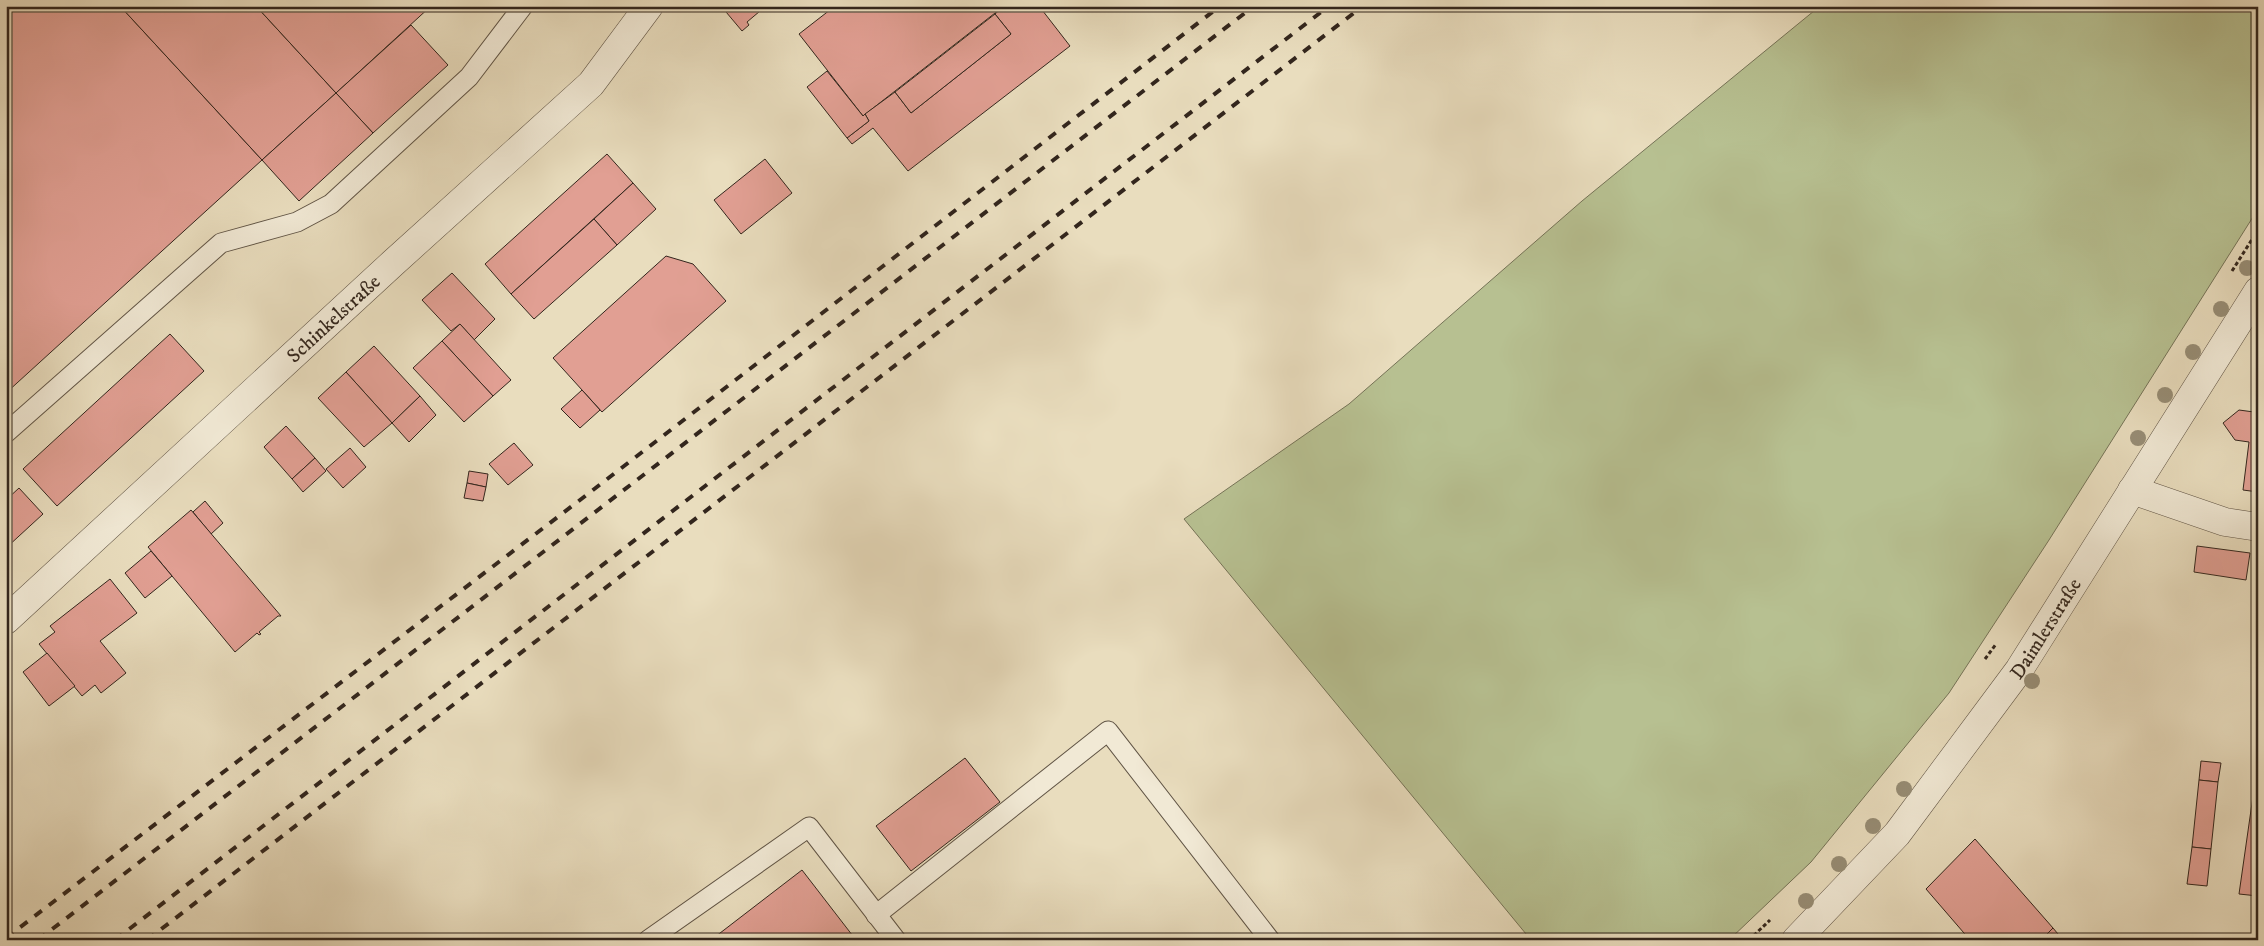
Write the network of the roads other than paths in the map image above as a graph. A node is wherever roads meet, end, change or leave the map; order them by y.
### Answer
1 (523, 6) edge
2 (649, 6) edge
3 (2258, 291) edge
4 (6, 433) edge
5 (2132, 490) junction
6 (2258, 527) edge
7 (6, 620) edge
8 (876, 915) junction
9 (648, 940) edge
10 (896, 940) edge
11 (1270, 940) edge
12 (1796, 940) edge

1 - 4 lane
2 - 7 street, Schinkelstraße
3 - 5 street, Daimlerstraße
5 - 6 street
5 - 12 street, Daimlerstraße
8 - 9 lane
8 - 10 lane
8 - 11 lane

